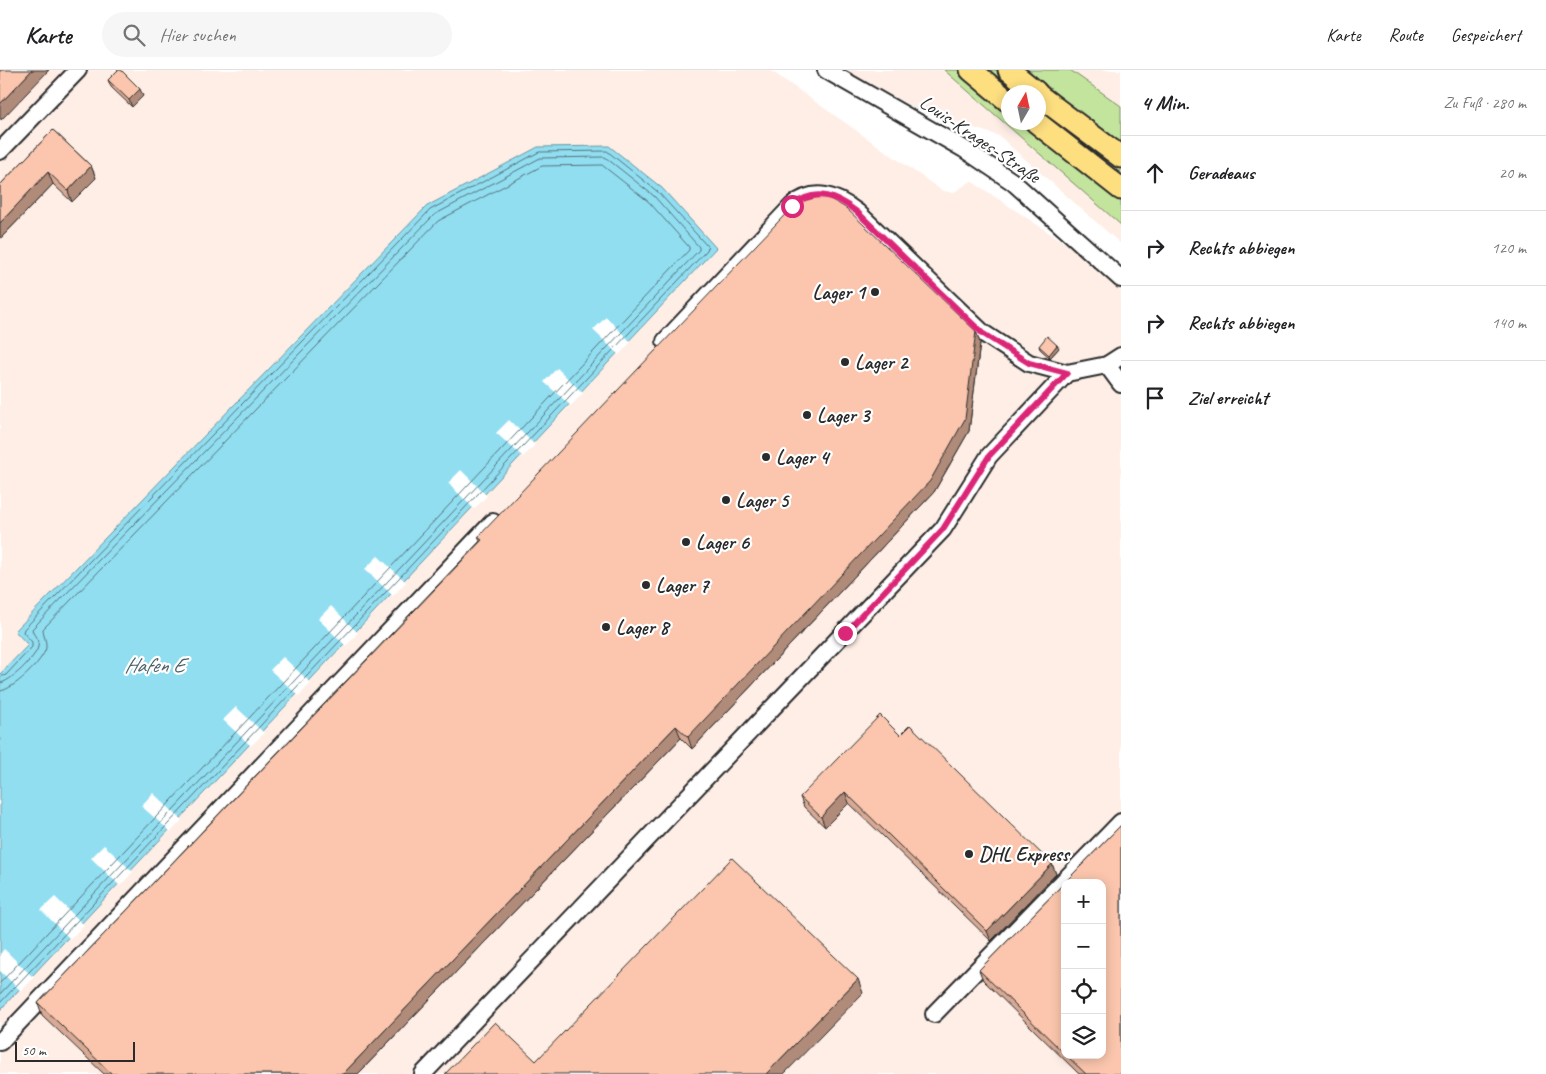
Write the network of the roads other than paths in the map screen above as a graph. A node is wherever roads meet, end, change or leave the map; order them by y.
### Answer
1 (78, 70) edge
2 (826, 70) edge
3 (971, 70) edge
4 (1009, 70) edge
5 (1026, 85) edge
6 (1001, 95) edge
7 (1046, 101) edge
8 (1046, 130) edge
9 (0, 151) edge
10 (1121, 157) edge
11 (1121, 189) edge
12 (1121, 279) edge
13 (657, 349) edge
14 (1121, 356) edge
15 (1107, 365) junction
16 (1067, 373) junction
17 (1121, 384) edge
18 (501, 514) edge
19 (1121, 822) edge
20 (934, 1014) dead end
21 (0, 1042) edge
22 (423, 1074) edge

1 - 9 street
2 - 12 street, Louis-Krages-Straße
3 - 6 main road
4 - 5 main road
7 - 10 main road
8 - 11 main road
13 - 16 street
14 - 15 street
15 - 16 street
15 - 17 street
16 - 22 street
18 - 21 street
19 - 20 street

